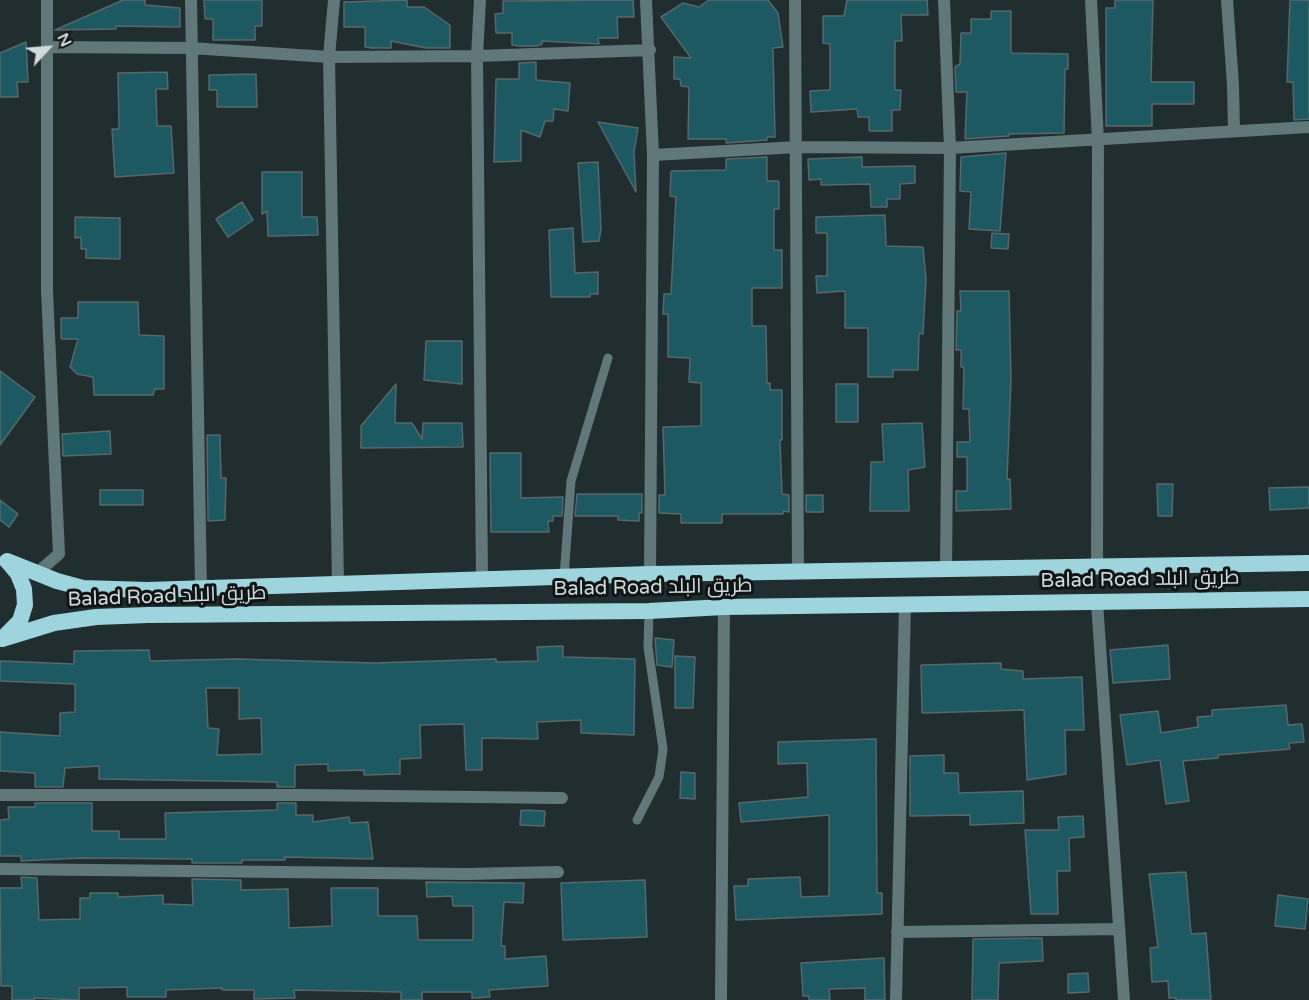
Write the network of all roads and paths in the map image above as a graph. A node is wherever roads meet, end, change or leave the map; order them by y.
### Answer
1 (47, 0) edge
2 (191, 0) edge
3 (334, 0) edge
4 (480, 0) edge
5 (646, 0) edge
6 (795, 0) edge
7 (944, 0) edge
8 (1092, 0) edge
9 (1227, 0) edge
10 (48, 47) junction
11 (190, 48) junction
12 (650, 50) junction
13 (477, 56) junction
14 (329, 57) junction
15 (1309, 128) edge
16 (1234, 131) junction
17 (1098, 141) junction
18 (798, 147) junction
19 (950, 148) junction
20 (653, 154) junction
21 (608, 357) dead end
22 (4, 559) edge
23 (1309, 563) edge
24 (1097, 567) junction
25 (946, 569) junction
26 (37, 573) junction
27 (798, 573) junction
28 (650, 574) junction
29 (564, 577) junction
30 (482, 580) junction
31 (338, 584) junction
32 (201, 588) junction
33 (1309, 599) edge
34 (1097, 602) junction
35 (905, 604) junction
36 (724, 607) junction
37 (649, 611) junction
38 (1, 639) edge
39 (0, 795) edge
40 (562, 798) dead end
41 (638, 820) dead end
42 (0, 870) edge
43 (558, 872) dead end
44 (1119, 929) junction
45 (897, 932) junction
46 (721, 1000) edge
47 (896, 1000) edge
48 (1124, 1000) edge

1 - 10 street
2 - 11 street
3 - 14 street
4 - 13 street
5 - 12 street
6 - 18 street
7 - 19 street
8 - 17 street
9 - 16 street
10 - 11 street
10 - 26 street
11 - 14 street
11 - 32 street
12 - 13 street
12 - 20 street
13 - 14 street
13 - 30 street
14 - 31 street
15 - 16 street
16 - 17 street
17 - 19 street
17 - 24 street
18 - 19 street
18 - 20 street
18 - 27 street
19 - 25 street
20 - 28 street
21 - 29 lane
22 - 26 highway, Balad Road طريق البلد
22 - 38 highway
23 - 24 highway, Balad Road طريق البلد
24 - 25 highway, Balad Road طريق البلد
25 - 27 highway, Balad Road طريق البلد
26 - 32 highway, Balad Road طريق البلد
27 - 28 highway, Balad Road طريق البلد
28 - 29 highway, Balad Road طريق البلد
29 - 30 highway, Balad Road طريق البلد
30 - 31 highway, Balad Road طريق البلد
31 - 32 highway, Balad Road طريق البلد
33 - 34 highway, Balad Road طريق البلد
34 - 35 highway, Balad Road طريق البلد
34 - 44 street
35 - 36 highway, Balad Road طريق البلد
35 - 45 street
36 - 37 highway, Balad Road طريق البلد
36 - 46 street
37 - 38 highway, Balad Road طريق البلد
37 - 41 lane
39 - 40 street
42 - 43 street
44 - 45 street
44 - 48 street
45 - 47 street

